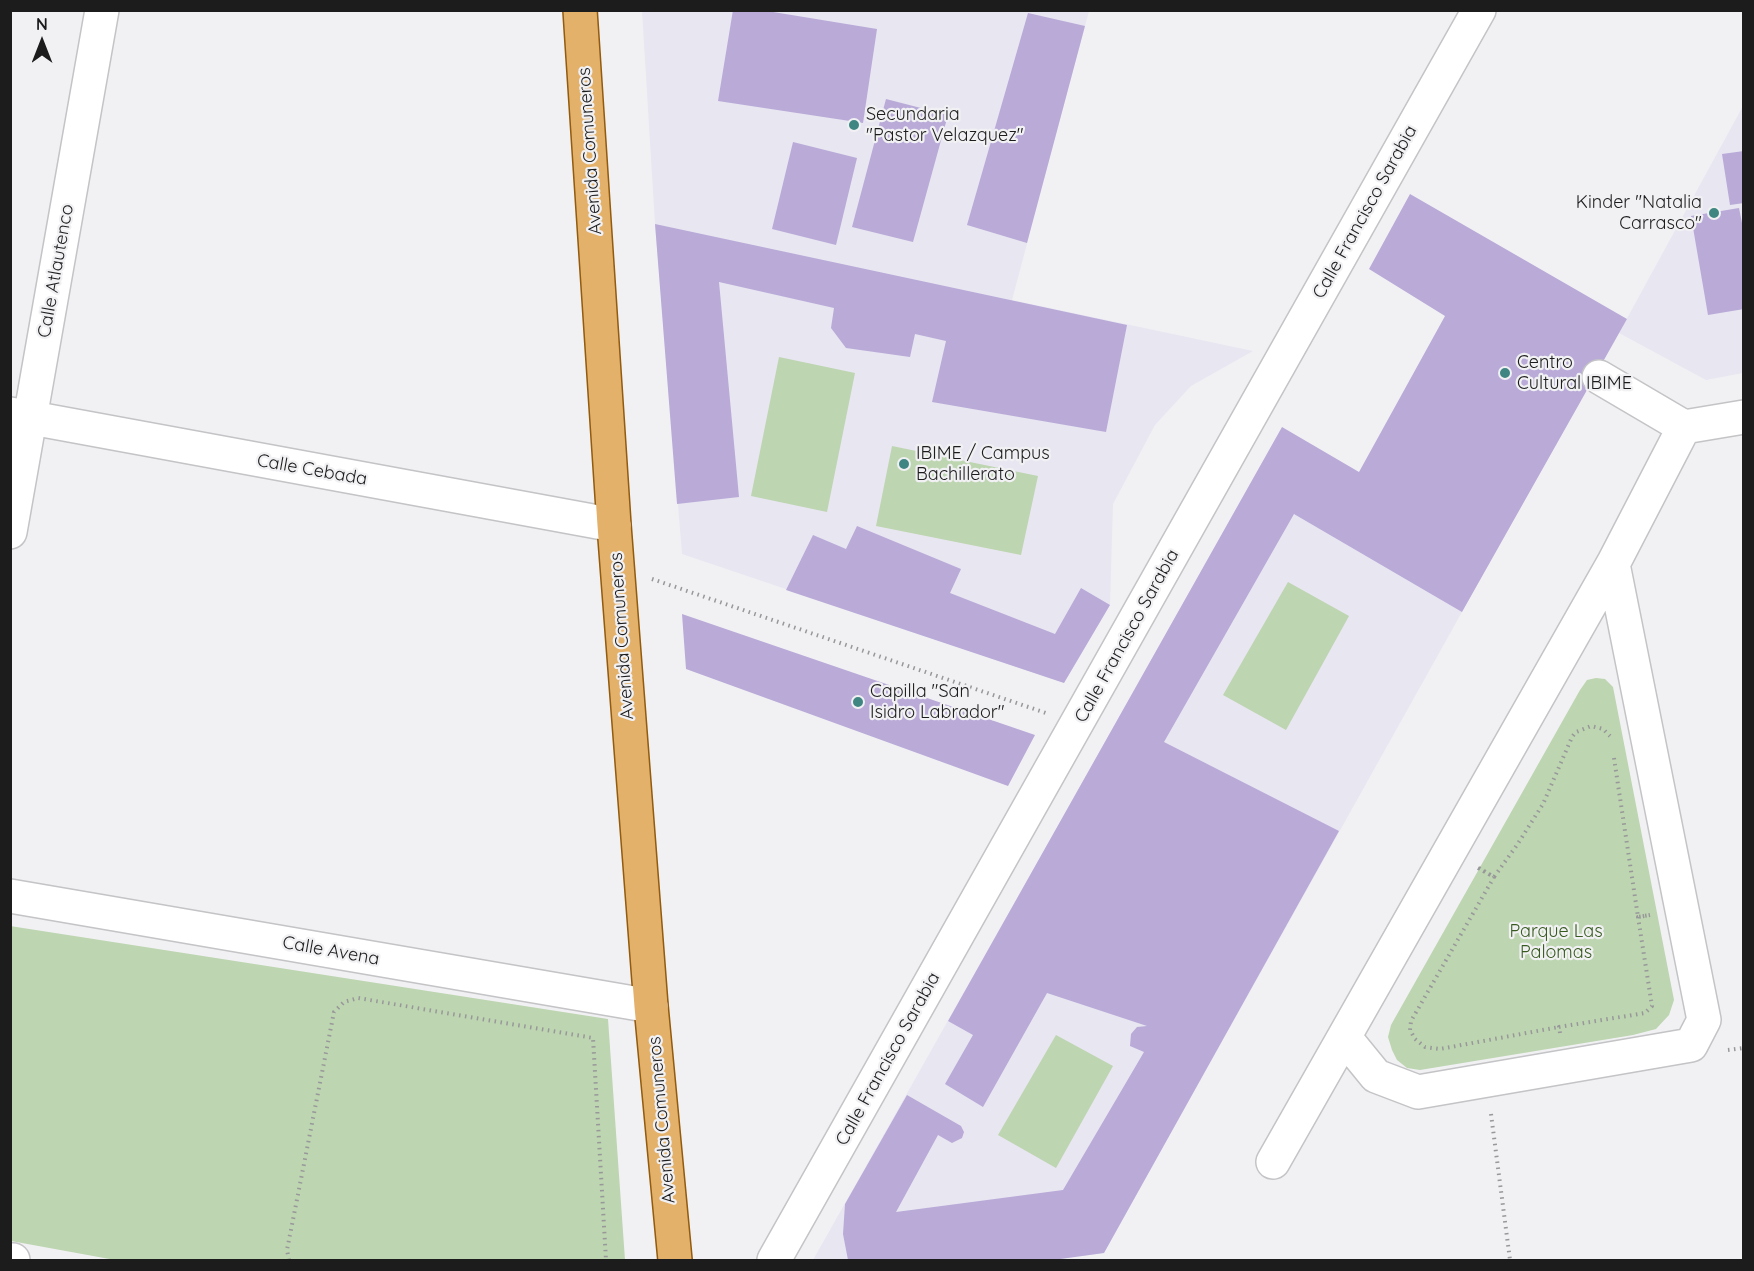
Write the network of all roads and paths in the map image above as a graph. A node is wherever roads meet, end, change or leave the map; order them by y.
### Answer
1 (102, 10) edge
2 (580, 10) edge
3 (1479, 10) edge
4 (1599, 377) dead end
5 (20, 416) edge
6 (1743, 417) edge
7 (1684, 427) junction
8 (614, 525) junction
9 (10, 532) edge
10 (1613, 564) junction
11 (617, 567) junction
12 (1077, 723) junction
13 (1612, 739) dead end
14 (1614, 755) dead end
15 (1450, 853) junction
16 (10, 896) edge
17 (1683, 910) junction
18 (651, 1006) junction
19 (1559, 1027) junction
20 (1346, 1038) junction
21 (1566, 1066) junction
22 (1487, 1080) junction
23 (1273, 1162) dead end
24 (289, 1260) edge
25 (606, 1260) edge
26 (675, 1260) edge
27 (774, 1260) edge
28 (1510, 1260) edge

1 - 5 street, Calle Atlautenco
2 - 8 main road, Avenida Comuneros
3 - 12 street, Calle Francisco Sarabia
4 - 7 street
5 - 8 street, Calle Cebada
5 - 9 street, Calle Atlautenco
6 - 7 street
7 - 10 street
8 - 11 main road, Avenida Comuneros
10 - 15 street
10 - 17 street
11 - 12 path
11 - 18 main road, Avenida Comuneros
12 - 27 street, Calle Francisco Sarabia
13 - 15 path
14 - 17 path
15 - 19 path
15 - 20 street
16 - 18 street, Calle Avena
17 - 19 path
17 - 21 street
18 - 26 main road, Avenida Comuneros
19 - 21 path
20 - 22 street
20 - 23 street
21 - 22 street
22 - 28 path
24 - 25 path

